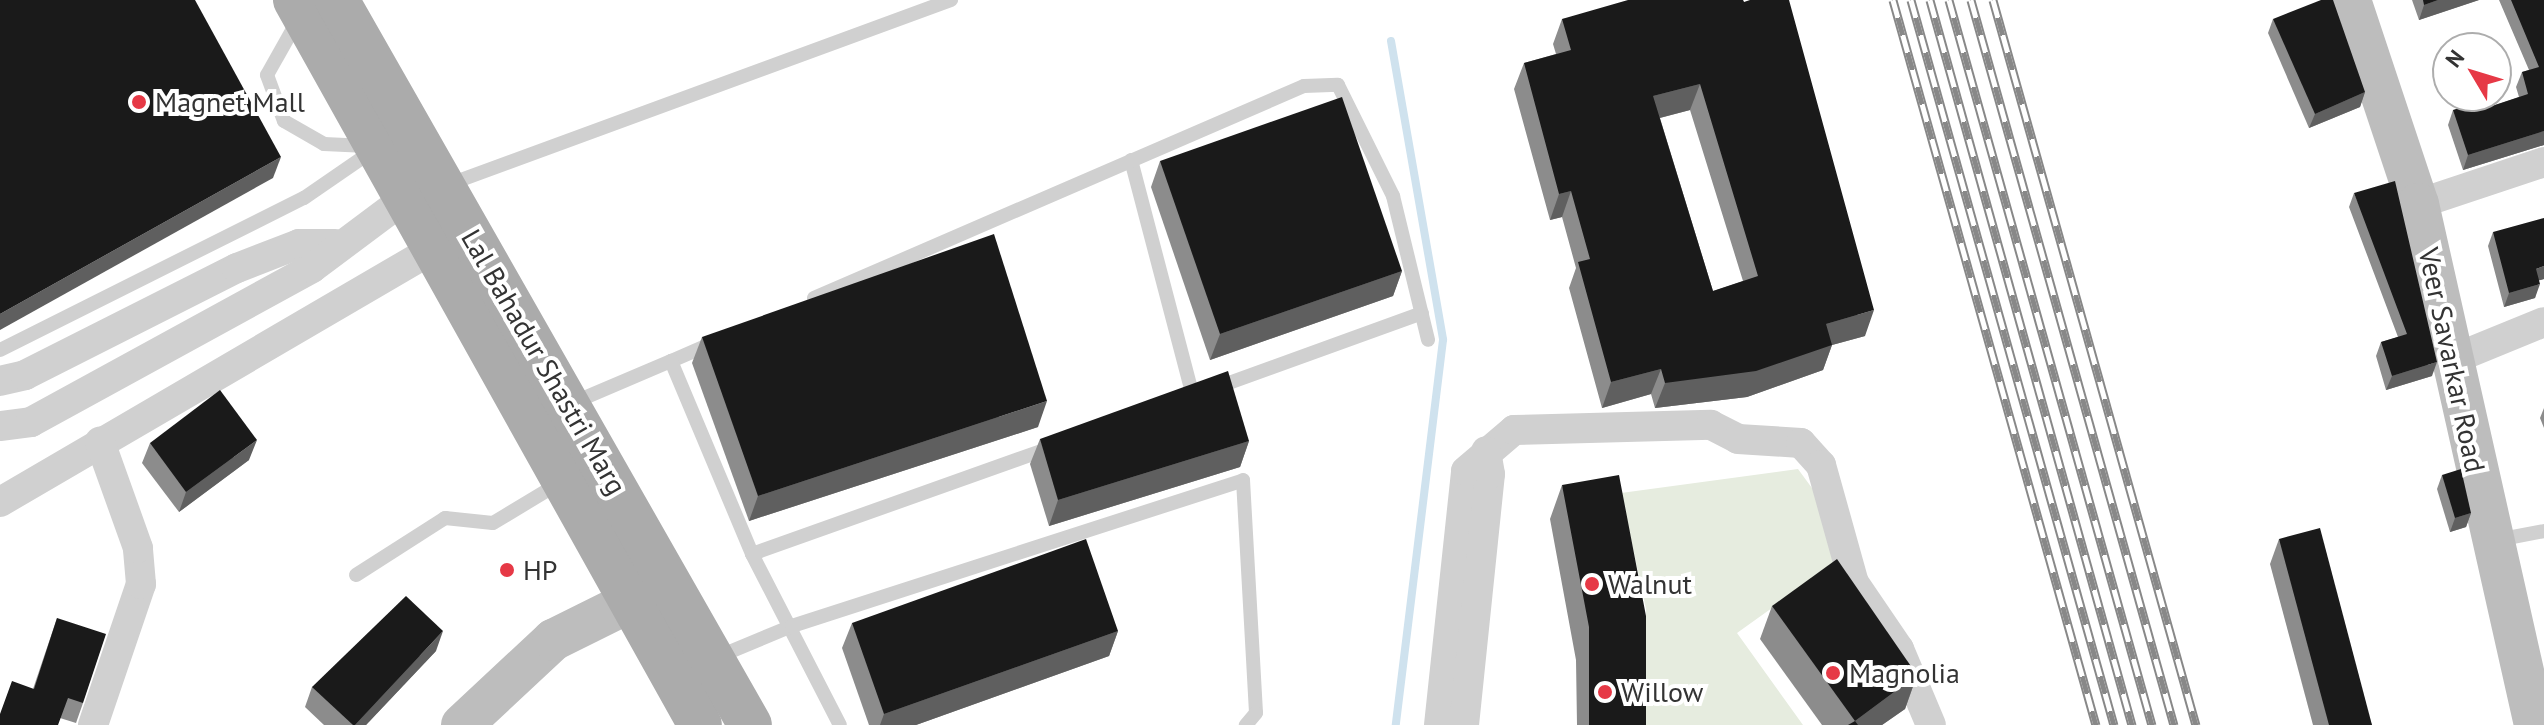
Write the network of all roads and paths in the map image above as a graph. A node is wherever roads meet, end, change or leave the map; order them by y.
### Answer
1 (951, 0) edge
2 (2350, 0) edge
3 (312, 4) edge
4 (379, 147) junction
5 (1131, 160) junction
6 (2544, 162) edge
7 (425, 192) junction
8 (2418, 204) junction
9 (335, 244) junction
10 (435, 248) junction
11 (801, 304) edge
12 (1422, 313) junction
13 (2544, 322) edge
14 (729, 336) edge
15 (1428, 340) dead end
16 (0, 350) edge
17 (2451, 360) junction
18 (671, 361) junction
19 (0, 381) edge
20 (569, 404) junction
21 (31, 422) junction
22 (0, 426) edge
23 (0, 439) edge
24 (1075, 439) edge
25 (100, 442) junction
26 (562, 482) junction
27 (0, 502) edge
28 (2544, 531) edge
29 (2492, 541) junction
30 (752, 554) junction
31 (356, 575) dead end
32 (670, 583) junction
33 (631, 599) junction
34 (792, 626) junction
35 (714, 658) junction
36 (1452, 722) edge
37 (93, 725) edge
38 (462, 725) edge
39 (700, 725) edge
40 (750, 725) edge
41 (840, 725) edge
42 (1246, 725) edge
43 (1931, 725) edge
44 (2535, 725) edge

1 - 7 lane
2 - 8 street, Veer Savarkar Road
3 - 4 main road, Lal Bahadur Shastri Marg
3 - 4 lane
3 - 7 main road, Lal Bahadur Shastri Marg
4 - 7 main road, Lal Bahadur Shastri Marg
4 - 16 lane
5 - 11 lane
5 - 12 lane
5 - 12 lane
6 - 8 street
7 - 9 street
7 - 10 main road, Lal Bahadur Shastri Marg
7 - 20 main road, Lal Bahadur Shastri Marg
8 - 17 street, Veer Savarkar Road
9 - 19 street
9 - 21 street
10 - 25 street
10 - 26 main road, Lal Bahadur Shastri Marg
12 - 15 lane
13 - 17 street
14 - 18 lane
17 - 29 street, Veer Savarkar Road
18 - 20 lane
18 - 30 lane
20 - 32 main road, Lal Bahadur Shastri Marg
21 - 22 street
21 - 23 street
24 - 30 lane
25 - 27 street
25 - 37 street
26 - 31 lane
26 - 33 main road, Lal Bahadur Shastri Marg
28 - 29 lane
29 - 44 street, Veer Savarkar Road
30 - 34 lane
32 - 33 street
32 - 35 main road, Lal Bahadur Shastri Marg
33 - 38 street
33 - 39 main road, Lal Bahadur Shastri Marg
34 - 35 lane
34 - 41 lane
34 - 42 lane
35 - 40 main road, Lal Bahadur Shastri Marg
36 - 43 street

